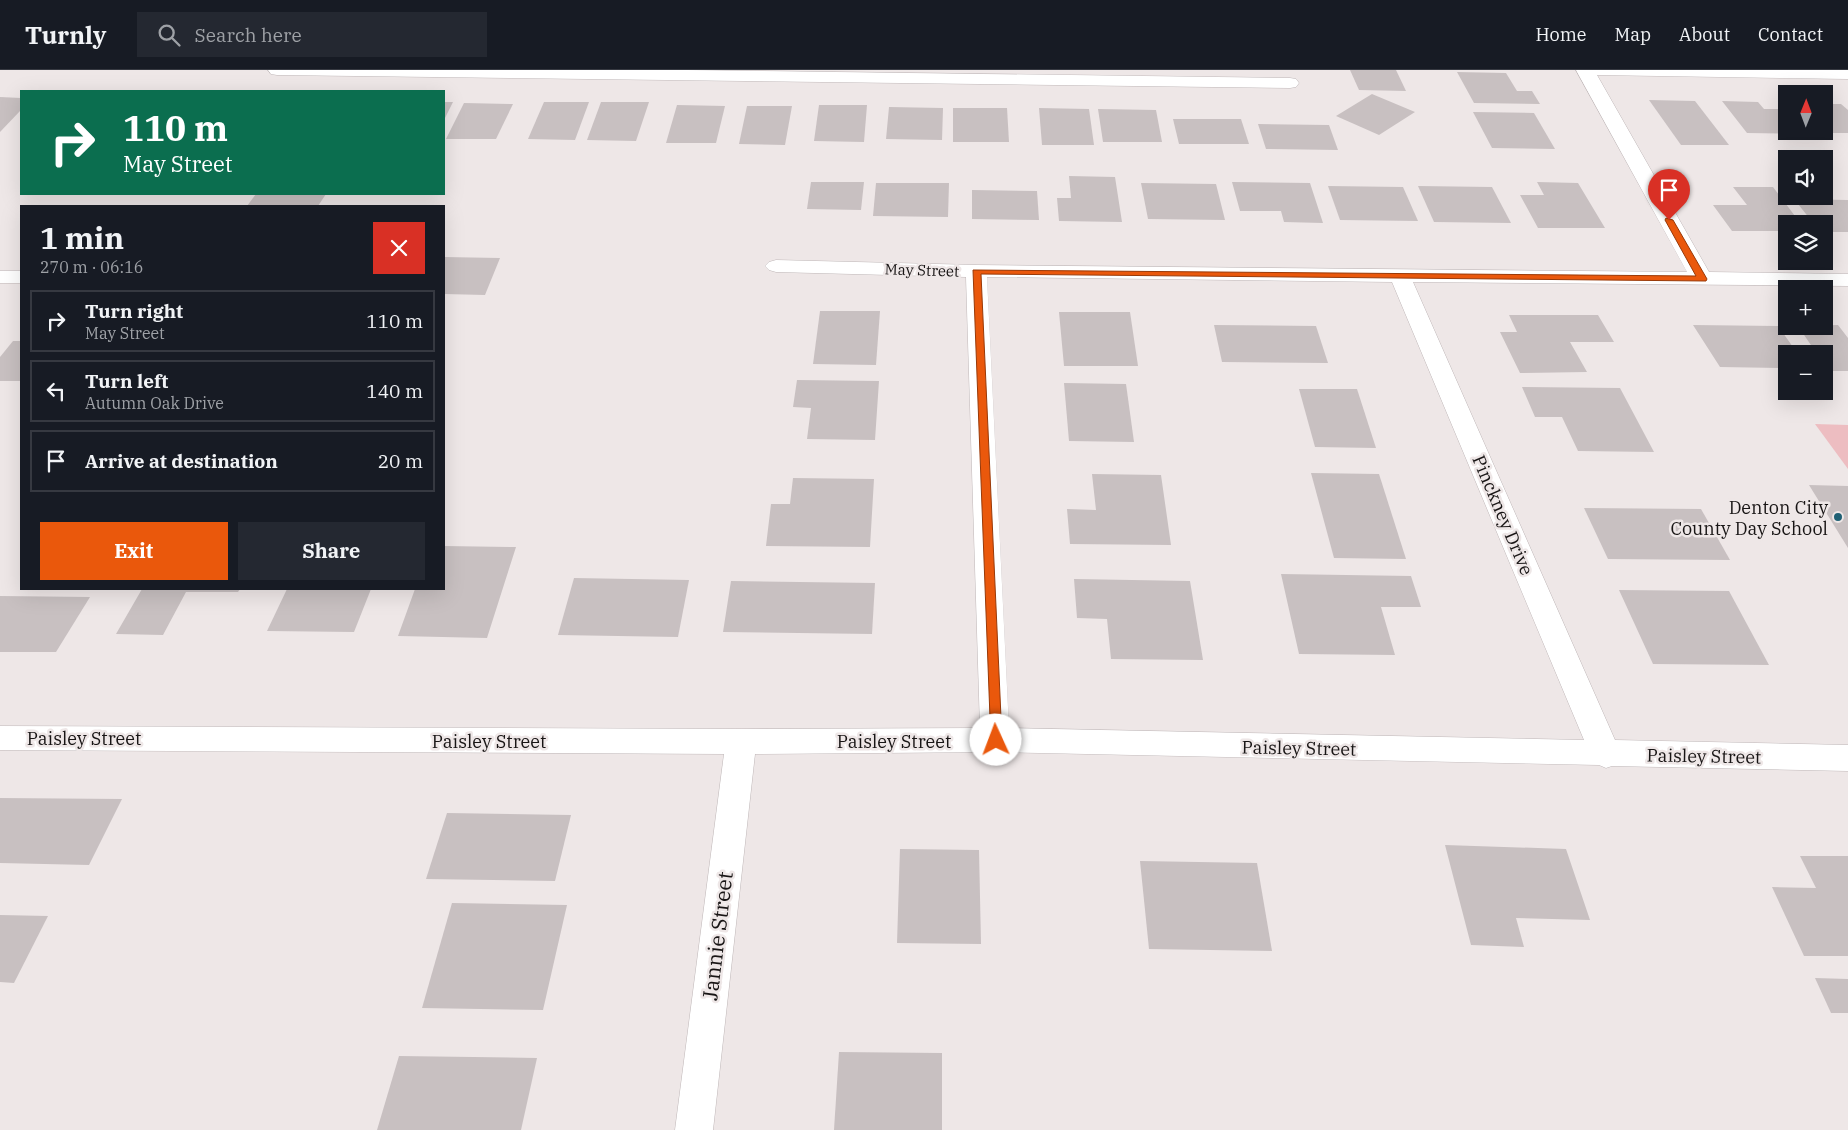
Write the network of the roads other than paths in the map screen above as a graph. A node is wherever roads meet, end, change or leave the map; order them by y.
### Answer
1 (277, 70) edge
2 (1585, 70) edge
3 (703, 72) edge
4 (1848, 74) edge
5 (1290, 83) dead end
6 (776, 266) dead end
7 (976, 271) junction
8 (1400, 276) junction
9 (0, 277) edge
10 (20, 277) edge
11 (1702, 279) junction
12 (1848, 280) edge
13 (0, 738) edge
14 (996, 740) junction
15 (741, 742) junction
16 (1606, 755) junction
17 (1848, 758) edge
18 (694, 1130) edge

1 - 3 street
2 - 4 street
2 - 11 street
3 - 5 street
6 - 7 street, May Street
7 - 8 street, May Street
7 - 14 street
8 - 11 street, May Street
8 - 16 street, Pinckney Drive
9 - 10 street
11 - 12 street, May Street
13 - 15 street, Paisley Street
14 - 15 street, Paisley Street
14 - 16 street, Paisley Street
15 - 18 street, Jannie Street
16 - 17 street, Paisley Street

